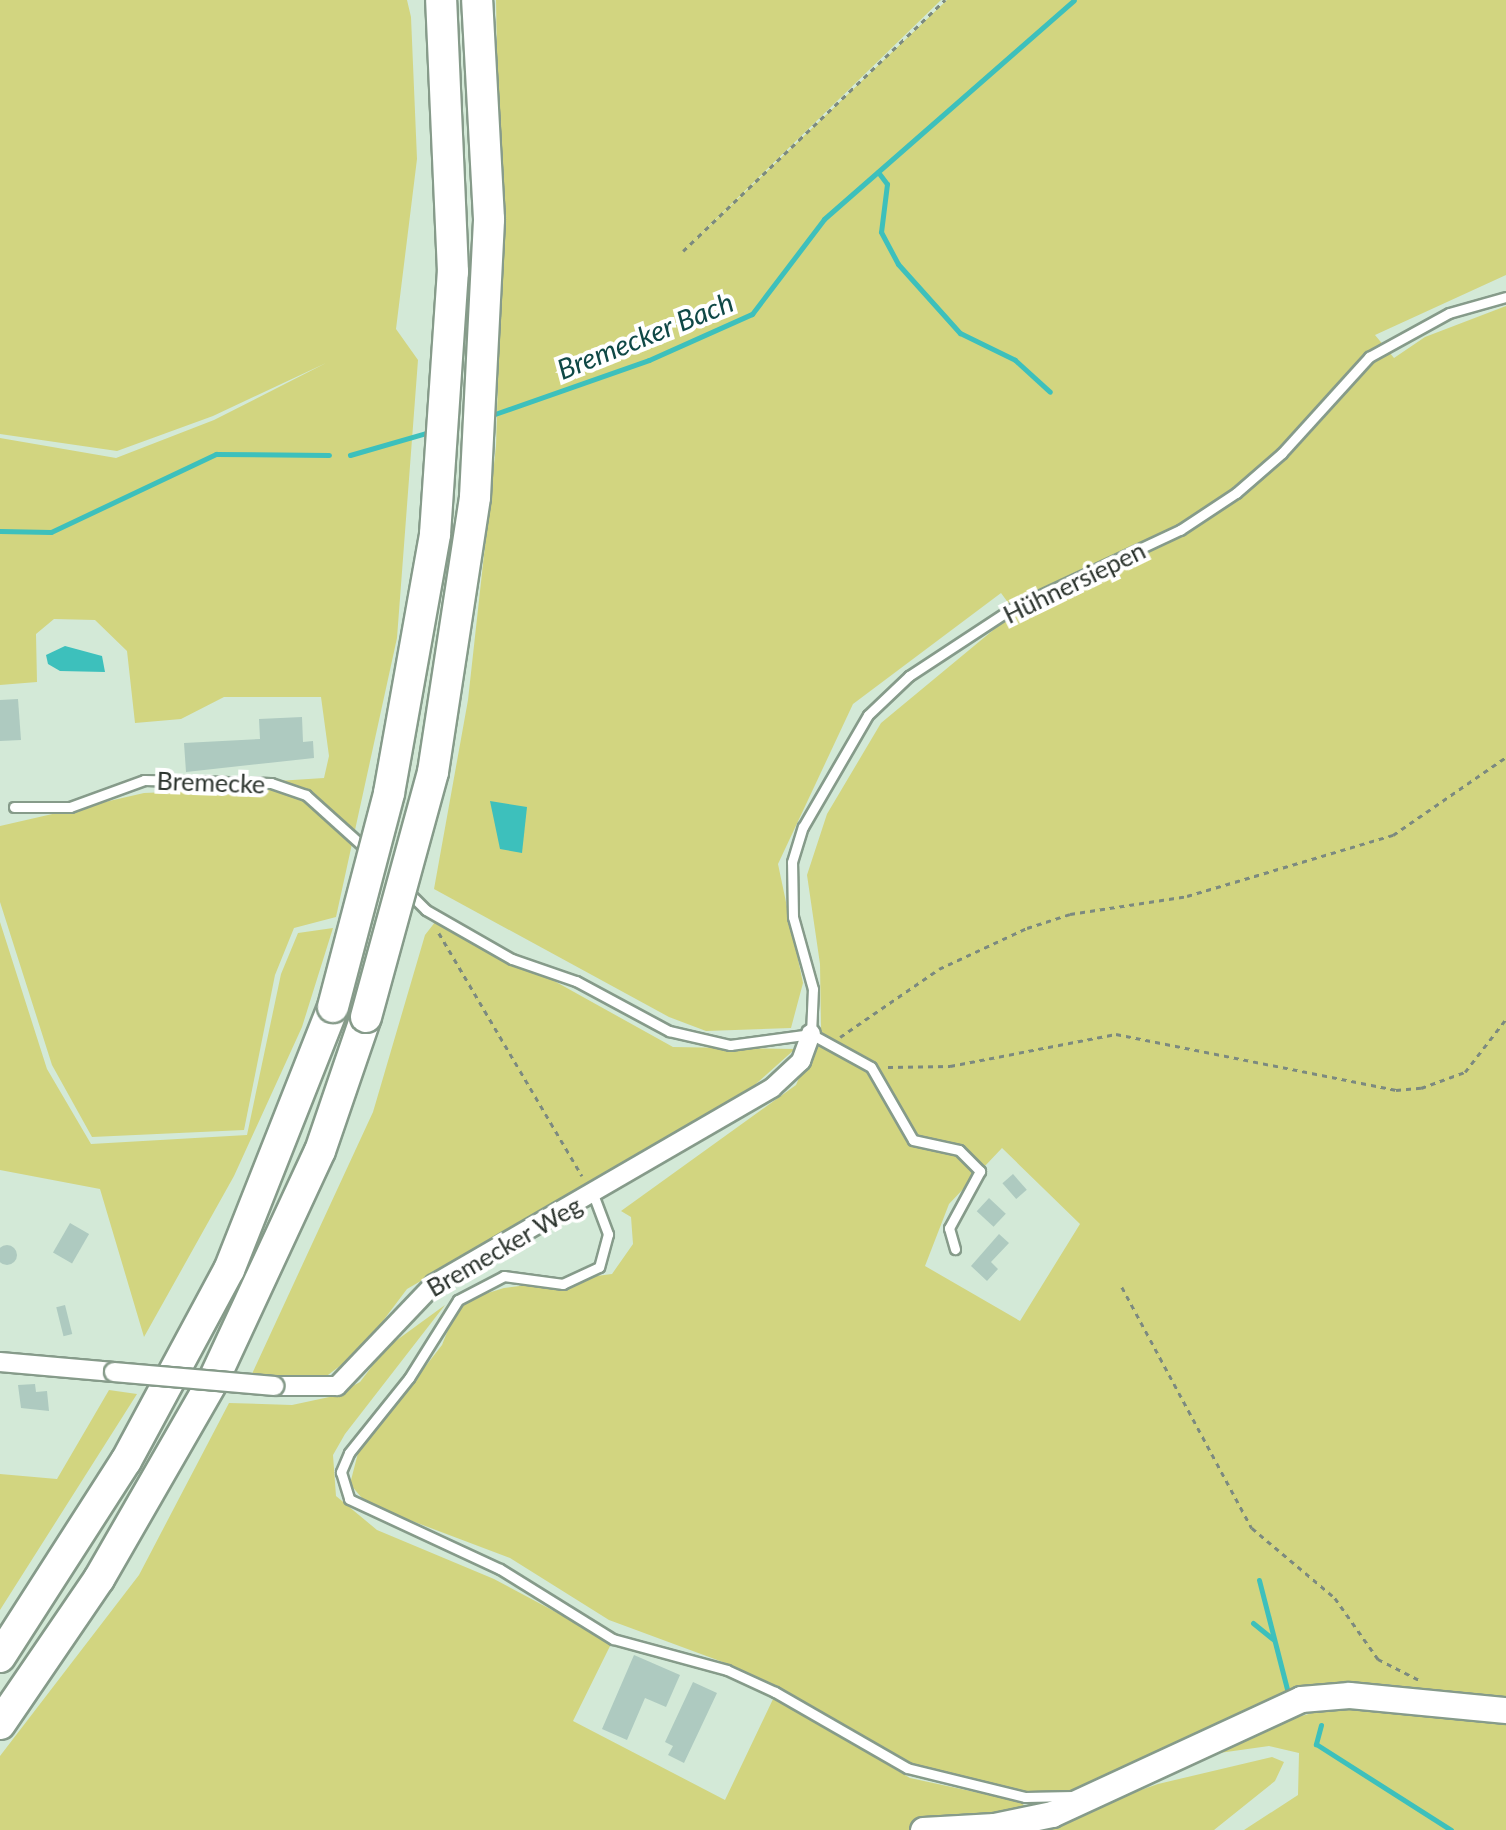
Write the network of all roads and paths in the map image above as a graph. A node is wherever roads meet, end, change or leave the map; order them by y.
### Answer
1 (441, 0) edge
2 (477, 0) edge
3 (945, 0) edge
4 (684, 251) dead end
5 (1506, 296) edge
6 (1506, 757) edge
7 (14, 807) dead end
8 (426, 910) junction
9 (1506, 1019) edge
10 (810, 1034) junction
11 (828, 1045) junction
12 (871, 1067) junction
13 (593, 1194) junction
14 (955, 1249) dead end
15 (1122, 1287) dead end
16 (0, 1362) edge
17 (0, 1657) edge
18 (1433, 1682) dead end
19 (1506, 1710) edge
20 (0, 1724) edge
21 (1089, 1800) junction
22 (923, 1830) edge

1 - 17 highway, bridge
2 - 20 highway, bridge
3 - 4 path
5 - 10 lane, Hühnersiepen
6 - 11 path
7 - 8 lane, Bremecke
8 - 10 lane
8 - 13 path
9 - 12 path
10 - 11 lane
10 - 13 street, Bremecker Weg
11 - 12 lane
12 - 14 lane
13 - 16 street, Bremecker Weg, bridge
13 - 21 lane
15 - 18 path
19 - 21 main road
21 - 22 main road

